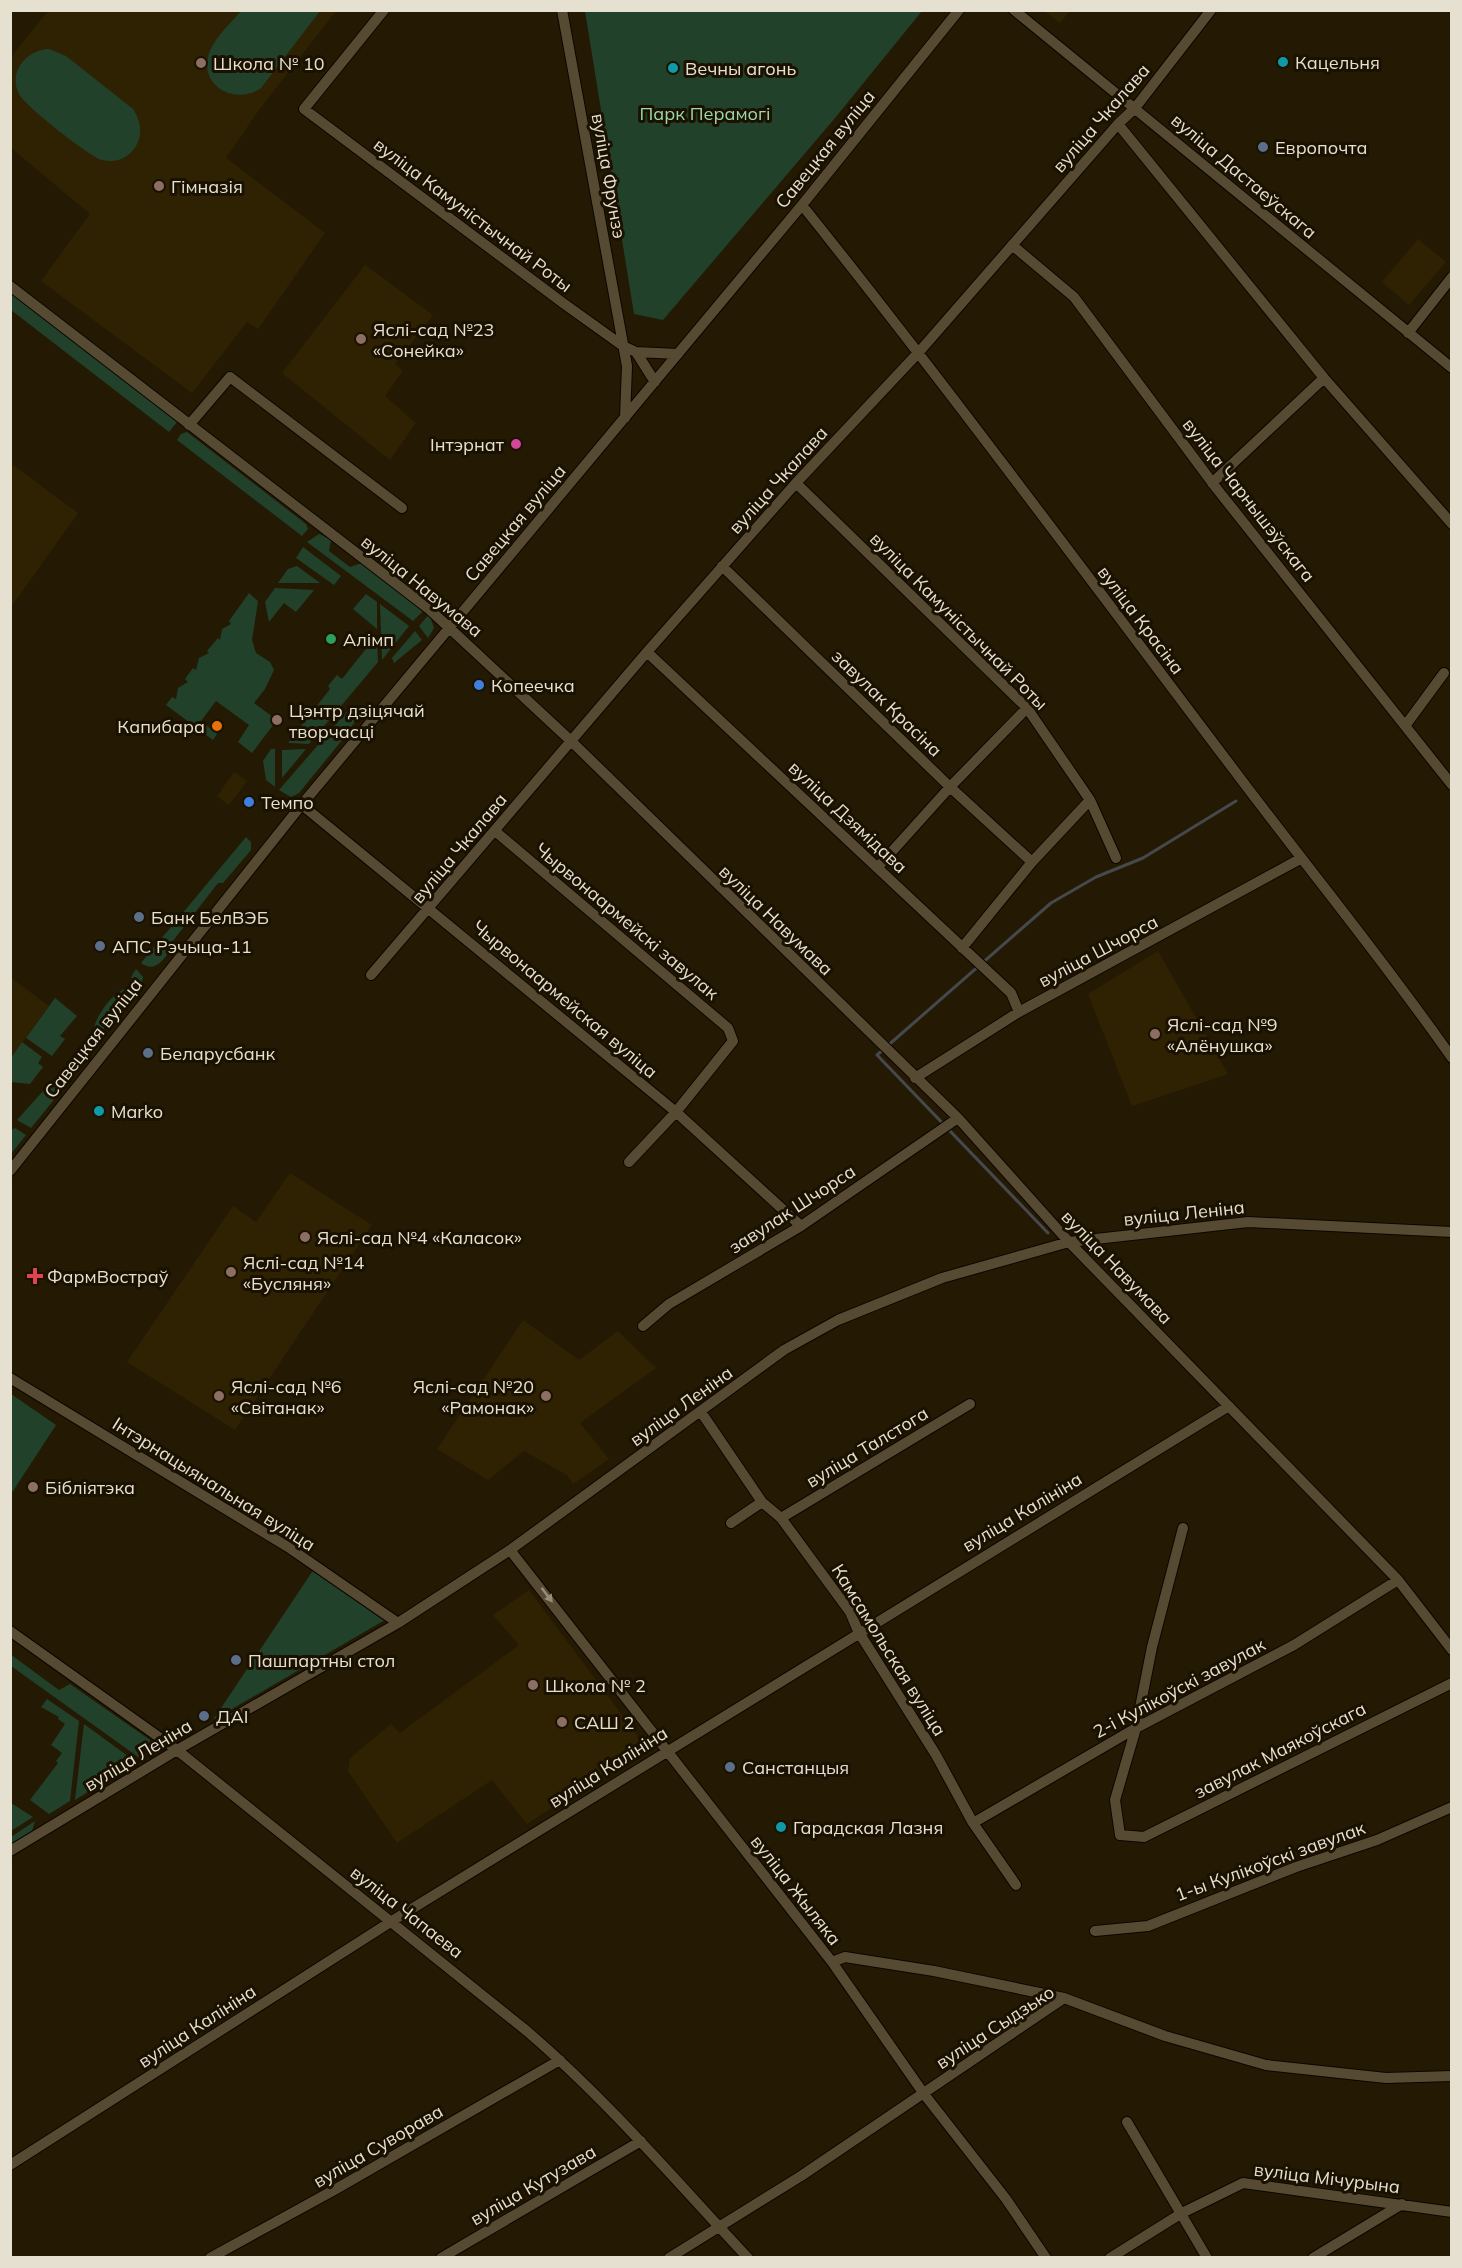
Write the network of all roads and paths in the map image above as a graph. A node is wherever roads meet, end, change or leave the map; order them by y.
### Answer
1 (384, 10) edge
2 (562, 10) edge
3 (959, 10) edge
4 (1014, 10) edge
5 (1211, 10) edge
6 (1135, 108) junction
7 (1118, 124) junction
8 (802, 205) junction
9 (1012, 245) junction
10 (1452, 277) edge
11 (10, 286) edge
12 (1408, 333) junction
13 (623, 346) junction
14 (636, 352) junction
15 (920, 352) junction
16 (678, 354) junction
17 (627, 366) junction
18 (1452, 368) edge
19 (1324, 378) junction
20 (655, 382) junction
21 (625, 418) junction
22 (189, 425) junction
23 (796, 483) junction
24 (1212, 483) junction
25 (402, 508) dead end
26 (1452, 524) edge
27 (722, 566) junction
28 (449, 627) junction
29 (647, 652) junction
30 (1443, 673) dead end
31 (1027, 708) junction
32 (1405, 726) junction
33 (570, 740) junction
34 (1452, 785) edge
35 (950, 787) junction
36 (1090, 800) junction
37 (302, 805) junction
38 (495, 831) junction
39 (1116, 858) dead end
40 (1300, 859) junction
41 (1032, 862) junction
42 (878, 867) junction
43 (430, 908) junction
44 (962, 948) junction
45 (371, 975) dead end
46 (1019, 1012) junction
47 (1452, 1058) edge
48 (915, 1077) junction
49 (676, 1112) junction
50 (958, 1119) junction
51 (629, 1162) dead end
52 (10, 1171) edge
53 (801, 1226) junction
54 (1452, 1232) edge
55 (1069, 1242) junction
56 (643, 1326) dead end
57 (10, 1378) edge
58 (970, 1404) dead end
59 (1229, 1406) junction
60 (701, 1412) junction
61 (762, 1502) junction
62 (781, 1518) junction
63 (731, 1523) dead end
64 (1183, 1527) dead end
65 (510, 1550) junction
66 (1398, 1580) junction
67 (398, 1623) junction
68 (10, 1631) edge
69 (858, 1631) junction
70 (1452, 1650) edge
71 (1452, 1683) edge
72 (1136, 1728) junction
73 (177, 1750) junction
74 (665, 1751) junction
75 (1452, 1807) edge
76 (973, 1823) junction
77 (10, 1851) edge
78 (1016, 1885) dead end
79 (392, 1921) junction
80 (1095, 1931) dead end
81 (832, 1962) junction
82 (1064, 1998) junction
83 (560, 2060) junction
84 (1452, 2076) edge
85 (924, 2094) junction
86 (1127, 2122) dead end
87 (641, 2141) junction
88 (10, 2165) edge
89 (1402, 2204) junction
90 (1182, 2212) junction
91 (1452, 2212) edge
92 (719, 2226) junction
93 (210, 2258) edge
94 (441, 2258) edge
95 (669, 2258) edge
96 (748, 2258) edge
97 (1046, 2258) edge
98 (1110, 2258) edge
99 (1207, 2258) edge
100 (1313, 2258) edge

1 - 13 street, вуліца Камуністычнай Роты
2 - 13 street, вуліца Фрунзэ
3 - 8 street, Савецкая вуліца
4 - 6 street, вуліца Дастаеўскага
5 - 6 street, вуліца Чкалава
6 - 7 street, вуліца Чкалава
6 - 12 street, вуліца Дастаеўскага
7 - 9 street, вуліца Чкалава
7 - 19 street
8 - 15 street, вуліца Красіна
8 - 16 street, Савецкая вуліца
9 - 15 street, вуліца Чкалава
9 - 24 street, вуліца Чарнышэўскага
10 - 12 street
11 - 22 street, вуліца Навумава
12 - 18 street, вуліца Дастаеўскага
13 - 14 street
13 - 17 street, вуліца Фрунзэ
14 - 16 street
14 - 20 street
15 - 23 street, вуліца Чкалава
15 - 40 street, вуліца Красіна
16 - 20 street, Савецкая вуліца
17 - 20 street
17 - 21 street, вуліца Фрунзэ
19 - 24 street
19 - 26 street
20 - 21 street, Савецкая вуліца
21 - 28 street, Савецкая вуліца
22 - 25 street
22 - 28 street, вуліца Навумава
23 - 27 street, вуліца Чкалава
23 - 31 street, вуліца Камуністычнай Роты
24 - 32 street, вуліца Чарнышэўскага
27 - 29 street, вуліца Чкалава
27 - 35 street, завулак Красіна
28 - 33 street, вуліца Навумава
28 - 37 street, Савецкая вуліца
29 - 33 street, вуліца Чкалава
29 - 42 street, вуліца Дзямідава
30 - 32 street
31 - 35 street
31 - 36 street, вуліца Камуністычнай Роты
32 - 34 street, вуліца Чарнышэўскага
33 - 38 street, вуліца Чкалава
33 - 48 street, вуліца Навумава
35 - 41 street, завулак Красіна
35 - 42 street
36 - 39 street, вуліца Камуністычнай Роты
36 - 41 street
37 - 43 street, Чырвонаармейская вуліца
37 - 52 street, Савецкая вуліца
38 - 43 street, вуліца Чкалава
38 - 49 street, Чырвонаармейскі завулак
40 - 46 street, вуліца Шчорса
40 - 47 street, вуліца Красіна
41 - 44 street
42 - 44 street, вуліца Дзямідава
43 - 45 street, вуліца Чкалава
43 - 49 street, Чырвонаармейская вуліца
44 - 46 street, вуліца Дзямідава
46 - 48 street, вуліца Шчорса
48 - 50 street, вуліца Навумава
49 - 51 street
49 - 53 street, Чырвонаармейская вуліца
50 - 53 street, завулак Шчорса
50 - 55 street, вуліца Навумава
53 - 56 street, завулак Шчорса
54 - 55 street, вуліца Леніна
55 - 59 street, вуліца Навумава
55 - 60 street, вуліца Леніна
57 - 67 street, Інтэрнацыянальная вуліца
58 - 62 street, вуліца Талстога
59 - 66 street, вуліца Навумава
59 - 69 street, вуліца Калініна
60 - 61 street, Камсамольская вуліца
60 - 65 street, вуліца Леніна
61 - 62 street, Камсамольская вуліца
61 - 63 street
62 - 69 street, Камсамольская вуліца
64 - 72 street
65 - 67 street, вуліца Леніна
65 -> 74 street, вуліца Жыляка
66 - 70 street, вуліца Навумава
66 - 72 street, 2-і Кулікоўскі завулак
67 - 73 street, вуліца Леніна
68 - 73 street, вуліца Чапаева
69 - 74 street, вуліца Калініна
69 - 76 street, Камсамольская вуліца
71 - 72 street, завулак Маякоўскага
72 - 76 street, 2-і Кулікоўскі завулак
73 - 77 street, вуліца Леніна
73 - 79 street, вуліца Чапаева
74 - 79 street, вуліца Калініна
74 - 81 street, вуліца Жыляка
75 - 80 street, 1-ы Кулікоўскі завулак
76 - 78 street, Камсамольская вуліца
79 - 83 street, вуліца Чапаева
79 - 88 street, вуліца Калініна
81 - 82 street
81 - 85 street, вуліца Жыляка
82 - 84 street, вуліца Сыдзько
82 - 85 street, вуліца Сыдзько
83 - 87 street, вуліца Чапаева
83 - 93 street, вуліца Суворава
85 - 92 street, вуліца Сыдзько
85 - 97 street, вуліца Жыляка
86 - 90 street
87 - 92 street, вуліца Чапаева
87 - 94 street, вуліца Кутузава
89 - 90 street, вуліца Мічурына
89 - 91 street, вуліца Мічурына
89 - 100 street
90 - 98 street, вуліца Мічурына
90 - 99 street
92 - 95 street, вуліца Сыдзько
92 - 96 street, вуліца Чапаева

